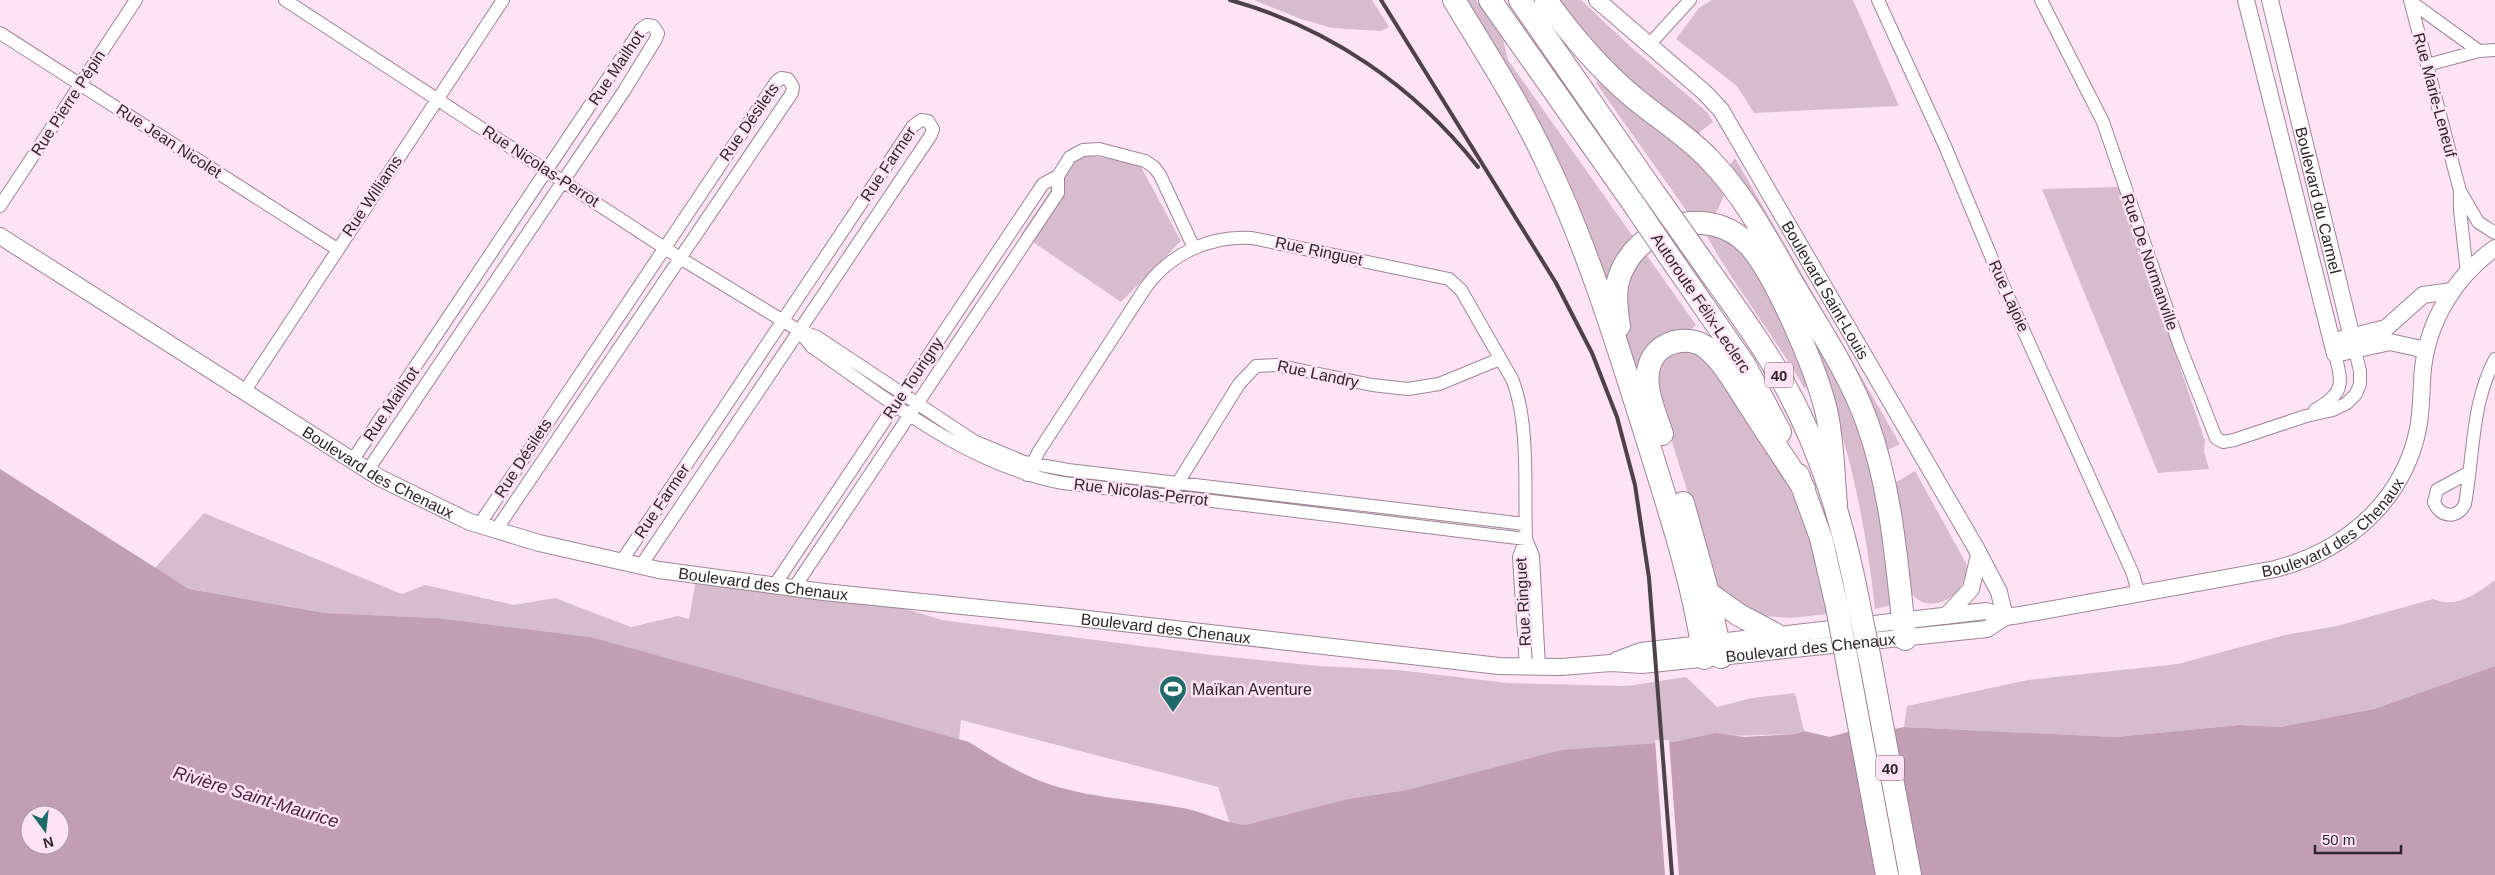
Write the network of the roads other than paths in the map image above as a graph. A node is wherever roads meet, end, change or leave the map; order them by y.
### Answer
1 (136, 0) edge
2 (285, 0) edge
3 (502, 0) edge
4 (1454, 0) edge
5 (1490, 0) edge
6 (1520, 0) edge
7 (1546, 0) edge
8 (1597, 0) edge
9 (1690, 0) edge
10 (1878, 0) edge
11 (2041, 0) edge
12 (2270, 1) edge
13 (2410, 1) edge
14 (2247, 3) edge
15 (0, 33) edge
16 (1648, 46) junction
17 (2495, 50) edge
18 (2479, 51) junction
19 (2427, 65) junction
20 (80, 84) junction
21 (437, 99) junction
22 (548, 170) junction
23 (1058, 176) junction
24 (563, 180) junction
25 (2460, 191) junction
26 (0, 206) edge
27 (2495, 233) edge
28 (0, 236) edge
29 (664, 247) junction
30 (1194, 248) junction
31 (2495, 248) edge
32 (337, 249) junction
33 (680, 258) junction
34 (2467, 273) junction
35 (2452, 291) junction
36 (783, 321) junction
37 (798, 330) junction
38 (2353, 343) junction
39 (2334, 348) junction
40 (2426, 350) junction
41 (1500, 359) junction
42 (2495, 359) edge
43 (1629, 383) junction
44 (244, 392) junction
45 (2338, 392) joint
46 (899, 399) junction
47 (2351, 400) joint
48 (914, 410) junction
49 (2306, 416) junction
50 (352, 461) junction
51 (368, 470) junction
52 (1030, 470) junction
53 (2468, 473) dead end
54 (1178, 483) junction
55 (1804, 489) junction
56 (1171, 495) junction
57 (1836, 504) junction
58 (1525, 524) junction
59 (479, 525) junction
60 (496, 530) junction
61 (1526, 539) junction
62 (1980, 555) junction
63 (621, 562) junction
64 (640, 567) junction
65 (774, 586) junction
66 (794, 588) junction
67 (1708, 593) junction
68 (2138, 593) junction
69 (1946, 616) junction
70 (2005, 617) junction
71 (1904, 629) junction
72 (1775, 634) junction
73 (1711, 650) junction
74 (1532, 667) junction
75 (1888, 875) edge
76 (1910, 875) edge

1 - 20 street, Rue Pierre Pépin
2 - 21 street, Rue Nicolas-Perrot
3 - 21 street, Rue Williams
4 - 43 highway
5 - 55 highway, Autoroute Félix-Leclerc / 40, bridge
6 - 57 highway, Autoroute Félix-Leclerc / 40, bridge
7 - 71 highway
8 - 16 street, Boulevard Saint-Louis
9 - 16 street
10 - 68 street, Rue Lajoie
11 - 49 street, Rue De Normanville
12 - 14 street
12 - 38 street, Boulevard du Carmel
13 - 18 street
13 - 19 street, Rue Marie-Leneuf
14 - 39 street, Boulevard du Carmel
15 - 20 street, Rue Jean Nicolet
16 - 62 street, Boulevard Saint-Louis
17 - 18 street
18 - 19 street
19 - 25 street, Rue Marie-Leneuf
20 - 26 street, Rue Pierre Pépin
20 - 32 street, Rue Jean Nicolet
21 - 22 street, Rue Nicolas-Perrot
21 - 32 street, Rue Williams
22 - 24 street, Rue Nicolas-Perrot
22 - 24 street, Rue Mailhot
22 - 50 street, Rue Mailhot
23 - 30 street, Rue Tourigny
23 - 46 street, Rue Tourigny
23 - 48 street, Rue Tourigny
24 - 29 street, Rue Nicolas-Perrot
24 - 51 street, Rue Mailhot
25 - 27 street, Rue Marie-Leneuf
25 - 34 street, Rue Marie-Leneuf
28 - 44 street, Boulevard des Chenaux
29 - 33 street, Rue Nicolas-Perrot
29 - 33 street, Rue Désilets
29 - 59 street, Rue Désilets
30 - 41 street, Rue Ringuet
30 - 52 street, Rue Ringuet
31 - 34 street, Boulevard des Chenaux
32 - 44 street, Rue Williams
33 - 36 street, Rue Nicolas-Perrot
33 - 60 street, Rue Désilets
34 - 35 street, Boulevard des Chenaux
35 - 38 street
35 - 40 street, Boulevard des Chenaux
36 - 37 street, Rue Nicolas-Perrot
36 - 37 street, Rue Farmer
36 - 63 street, Rue Farmer
37 - 46 street, Rue Nicolas-Perrot
37 - 64 street, Rue Farmer
38 - 39 street
38 - 40 street
38 - 47 street, Boulevard du Carmel
39 - 45 street, Boulevard du Carmel
40 - 68 street, Boulevard des Chenaux
41 - 54 street, Rue Landry
41 - 58 street, Rue Ringuet
42 - 53 street
43 - 57 highway
43 - 73 highway
44 - 50 street, Boulevard des Chenaux
45 - 49 street, Rue De Normanville
46 - 48 street, Rue Nicolas-Perrot
46 - 65 street, Rue Tourigny
47 - 49 street, Rue De Normanville
48 - 52 street, Rue Nicolas-Perrot
48 - 66 street, Rue Tourigny
50 - 51 street, Boulevard des Chenaux
51 - 59 street, Boulevard des Chenaux
52 - 54 street, Rue Nicolas-Perrot
52 - 56 street, Rue Nicolas-Perrot
54 - 56 street, Rue Landry
54 - 58 street, Rue Nicolas-Perrot
55 - 67 highway
55 - 75 highway, Autoroute Félix-Leclerc / 40, bridge
56 - 61 street, Rue Nicolas-Perrot
57 - 76 highway, Autoroute Félix-Leclerc / 40, bridge
58 - 61 street, Rue Ringuet
59 - 60 street, Boulevard des Chenaux
60 - 63 street, Boulevard des Chenaux
61 - 74 street, Rue Ringuet
62 - 69 street
62 - 70 street, Boulevard Saint-Louis
63 - 64 street, Boulevard des Chenaux
64 - 65 street, Boulevard des Chenaux
65 - 66 street, Boulevard des Chenaux
66 - 74 street, Boulevard des Chenaux
67 - 72 highway
67 - 73 highway
68 - 70 street, Boulevard des Chenaux
69 - 70 street, Boulevard des Chenaux
69 - 71 street, Boulevard des Chenaux
70 - 71 street, Boulevard des Chenaux
71 - 72 street, Boulevard des Chenaux
71 - 73 street, Boulevard des Chenaux
72 - 73 street, Boulevard des Chenaux
73 - 74 street, Boulevard des Chenaux

